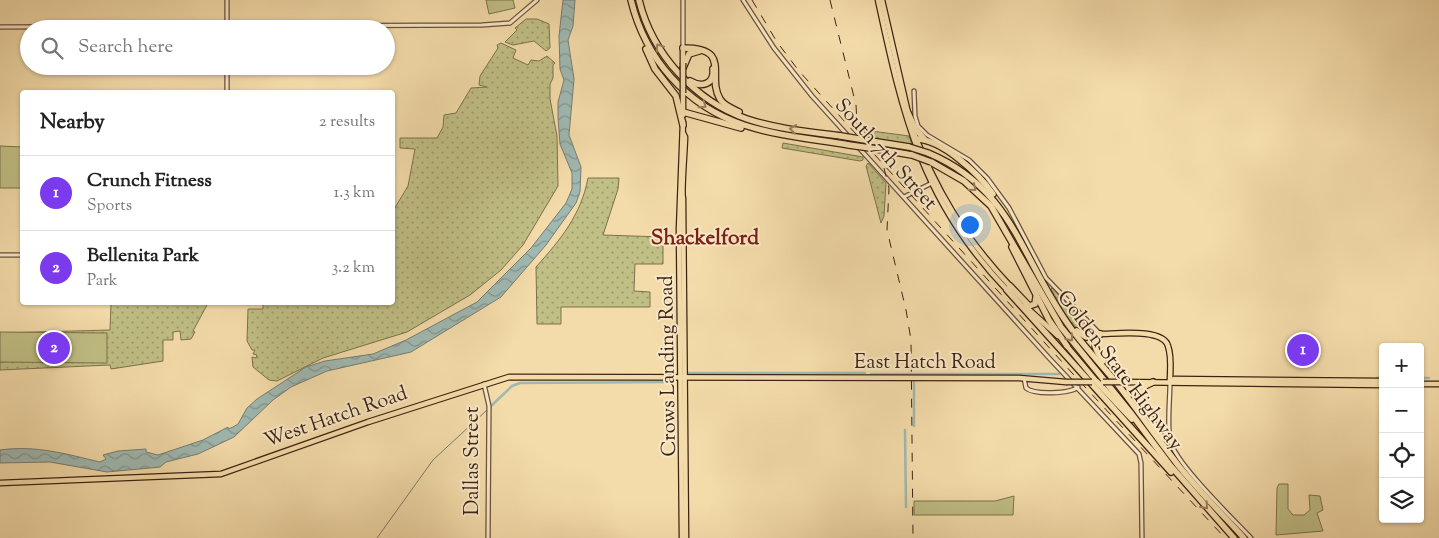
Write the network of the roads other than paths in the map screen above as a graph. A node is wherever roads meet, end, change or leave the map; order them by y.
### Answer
1 (227, 0) edge
2 (537, 0) edge
3 (631, 0) edge
4 (639, 0) edge
5 (683, 0) edge
6 (744, 0) edge
7 (880, 0) edge
8 (227, 20) edge
9 (395, 26) edge
10 (0, 27) edge
11 (20, 27) edge
12 (639, 28) junction
13 (683, 49) junction
14 (696, 51) junction
15 (683, 66) junction
16 (674, 69) junction
17 (227, 75) edge
18 (227, 90) edge
19 (914, 91) dead end
20 (907, 111) junction
21 (683, 112) junction
22 (694, 117) junction
23 (759, 122) junction
24 (683, 129) junction
25 (778, 134) junction
26 (926, 141) junction
27 (913, 143) junction
28 (931, 175) junction
29 (931, 183) junction
30 (681, 194) junction
31 (904, 197) junction
32 (950, 211) junction
33 (1001, 222) junction
34 (1011, 223) junction
35 (679, 229) junction
36 (964, 235) junction
37 (683, 247) junction
38 (0, 255) edge
39 (20, 255) edge
40 (1008, 288) junction
41 (1033, 290) junction
42 (1060, 312) junction
43 (681, 320) junction
44 (1092, 329) junction
45 (1100, 334) junction
46 (1092, 336) junction
47 (1067, 346) junction
48 (1088, 370) junction
49 (682, 377) junction
50 (1024, 378) junction
51 (1170, 381) junction
52 (1084, 382) junction
53 (1097, 382) junction
54 (1153, 382) junction
55 (1379, 383) edge
56 (484, 384) junction
57 (1121, 384) junction
58 (1424, 384) edge
59 (1439, 384) edge
60 (1078, 387) junction
61 (1155, 444) junction
62 (1172, 456) junction
63 (682, 461) junction
64 (686, 474) junction
65 (0, 483) edge
66 (1192, 492) junction
67 (488, 538) edge
68 (684, 538) edge
69 (1142, 538) edge
70 (1234, 538) edge
71 (1244, 538) edge
72 (1251, 538) edge

1 - 8 street
2 - 9 street
3 - 12 highway, Golden State Highway
16 -> 4 highway, Golden State Highway
5 - 13 street, Crows Landing Road
6 - 31 street, South 7th Street
7 - 20 main road
7 - 27 main road
10 - 11 street
12 - 24 highway
12 -> 25 highway, Golden State Highway
13 - 14 highway
13 - 15 main road, Crows Landing Road
13 - 23 highway
14 - 15 highway
14 - 16 highway
15 - 21 main road, Crows Landing Road, bridge
16 - 23 highway, Golden State Highway
17 - 18 street
19 - 44 street
20 - 26 highway
20 - 27 main road
21 - 22 highway
21 - 24 main road, Crows Landing Road
22 - 24 highway
22 - 25 highway
27 -> 23 highway, Golden State Highway, bridge
24 - 30 main road, Crows Landing Road
25 -> 33 highway, Golden State Highway, bridge
26 - 27 highway
26 - 34 highway
27 - 28 main road
27 - 29 main road
27 - 34 highway, Golden State Highway, bridge
28 - 29 main road
28 - 32 main road
29 - 31 street
29 - 32 street
29 - 36 main road
30 - 35 main road, Crows Landing Road
30 - 37 main road, Crows Landing Road
31 - 60 street, South 7th Street
32 - 36 main road
33 - 41 highway
33 -> 61 highway, Golden State Highway
34 - 42 highway, Golden State Highway
35 - 37 main road
35 - 43 main road, Crows Landing Road
36 - 40 main road
37 - 43 main road, Crows Landing Road
38 - 39 street
40 - 41 highway
40 - 47 main road
40 - 66 highway
41 - 47 highway
42 - 46 highway
42 - 57 highway, Golden State Highway
43 - 49 main road, Crows Landing Road
43 - 49 main road, Crows Landing Road
44 - 45 street
44 - 46 highway
45 - 46 highway
45 - 51 main road
45 - 57 highway
47 - 48 main road
48 - 52 main road, bridge
48 - 53 main road
49 - 50 main road, East Hatch Road
49 - 56 main road, West Hatch Road
49 - 63 main road, Crows Landing Road
49 - 64 main road, Crows Landing Road
50 - 52 main road, East Hatch Road, bridge
50 - 60 street
51 - 54 main road, East Hatch Road
51 - 55 main road, East Hatch Road
51 - 72 street
52 - 53 main road, East Hatch Road, bridge
53 - 57 main road, East Hatch Road, bridge
53 - 61 highway
54 - 57 main road, East Hatch Road
54 - 62 highway
56 - 65 main road, West Hatch Road
56 - 67 street, Dallas Street
57 - 62 highway, Golden State Highway
58 - 59 main road
60 - 69 street, South 7th Street
61 - 66 highway, Golden State Highway
62 - 71 highway, Golden State Highway
63 - 64 main road
63 - 68 main road, Crows Landing Road
64 - 68 main road, Crows Landing Road
66 -> 70 highway, Golden State Highway

